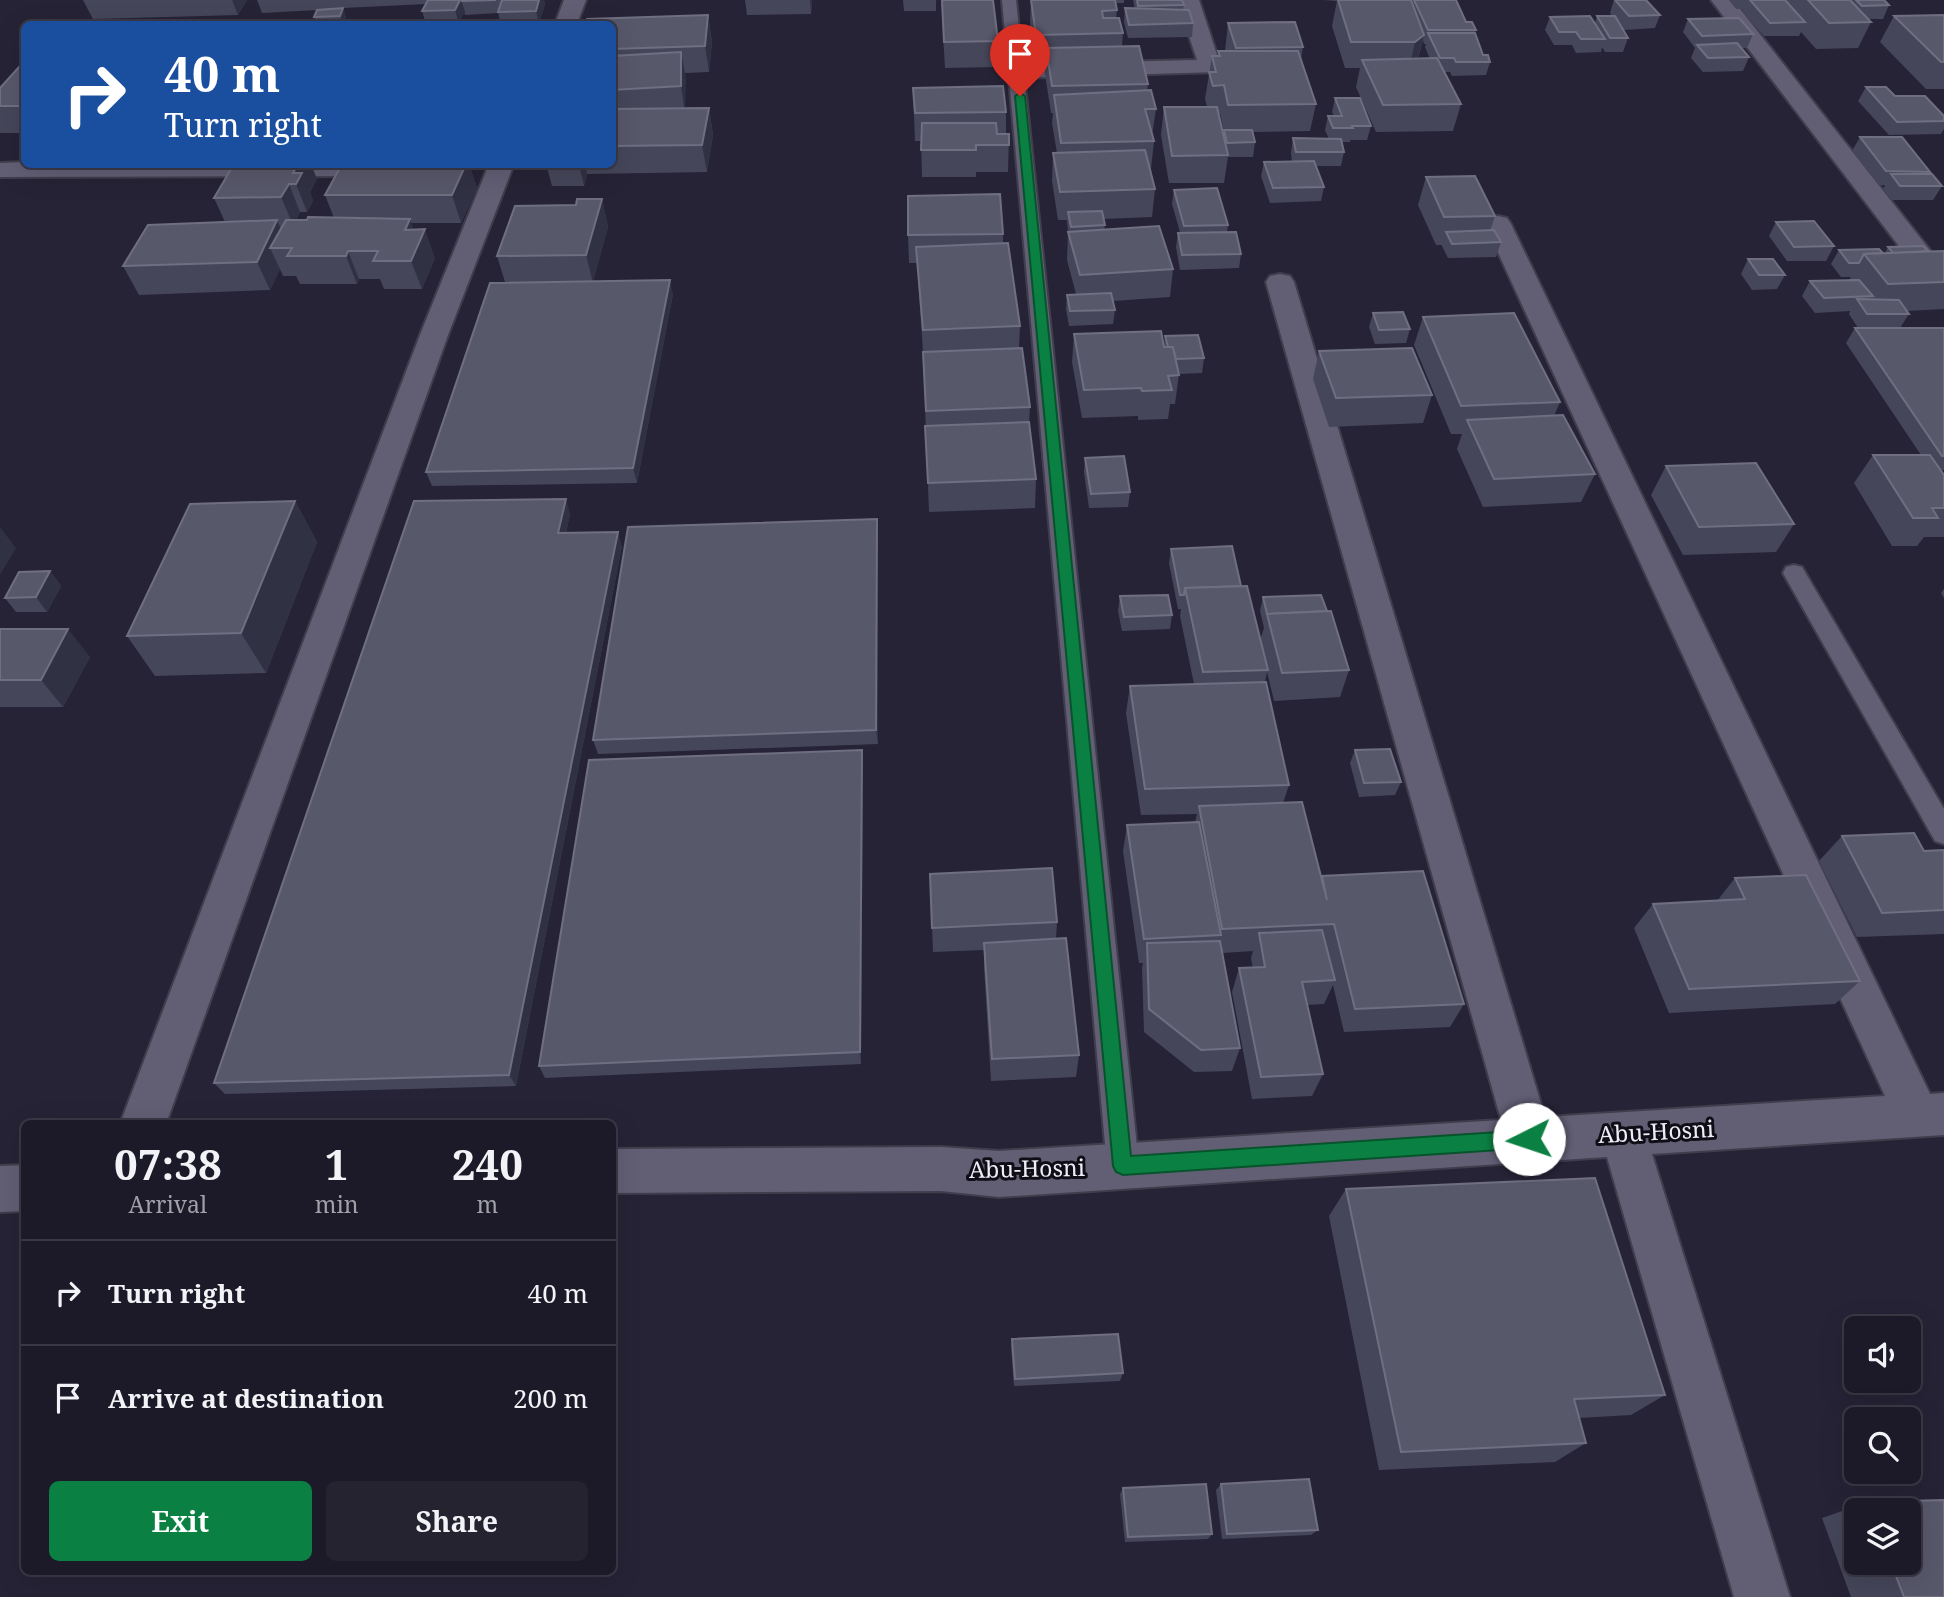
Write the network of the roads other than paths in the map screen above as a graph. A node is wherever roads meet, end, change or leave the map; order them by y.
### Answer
1 (575, 0) edge
2 (1009, 0) edge
3 (1188, 0) edge
4 (1722, 0) edge
5 (567, 21) edge
6 (1018, 71) junction
7 (491, 168) edge
8 (417, 169) edge
9 (0, 170) edge
10 (1498, 224) dead end
11 (1280, 282) dead end
12 (1944, 286) edge
13 (1794, 573) dead end
14 (1944, 833) edge
15 (1931, 1115) edge
16 (144, 1120) edge
17 (1623, 1133) junction
18 (1529, 1139) junction
19 (1123, 1166) junction
20 (616, 1171) edge
21 (21, 1188) edge
22 (0, 1189) edge
23 (1762, 1597) edge

1 - 5 street
2 - 6 lane
3 - 6 street
4 - 12 street
6 - 19 lane
7 - 16 street
8 - 9 street
10 - 15 street
11 - 18 street
13 - 14 lane
15 - 17 street, Abu-Hosni
17 - 18 street, Abu-Hosni
17 - 23 street
18 - 19 street, Abu-Hosni
19 - 20 street, Abu-Hosni
21 - 22 street

